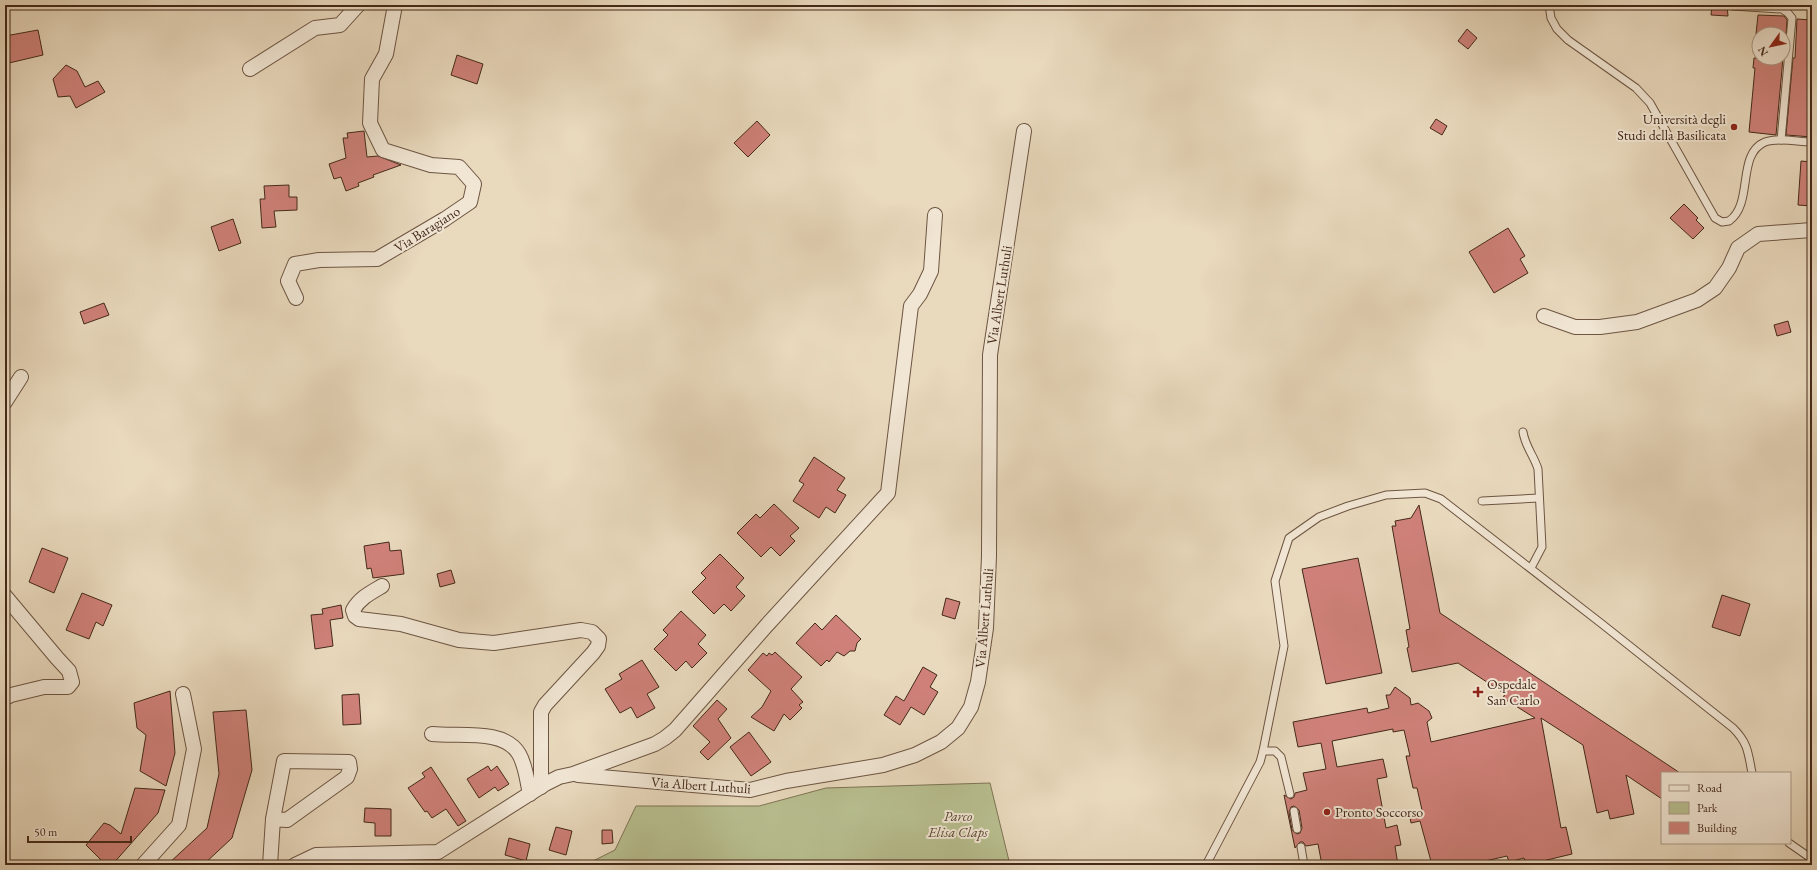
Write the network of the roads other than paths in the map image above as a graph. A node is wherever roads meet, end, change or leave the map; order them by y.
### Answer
1 (358, 5) edge
2 (395, 5) edge
3 (1549, 5) edge
4 (1732, 6) dead end
5 (1770, 6) edge
6 (250, 69) dead end
7 (1024, 131) dead end
8 (1782, 140) junction
9 (1812, 142) edge
10 (935, 215) dead end
11 (1812, 230) edge
12 (296, 298) dead end
13 (1544, 316) dead end
14 (21, 377) dead end
15 (5, 402) edge
16 (1523, 432) dead end
17 (1539, 498) junction
18 (1482, 501) dead end
19 (1530, 568) junction
20 (382, 586) dead end
21 (5, 596) edge
22 (183, 694) dead end
23 (5, 698) edge
24 (432, 734) dead end
25 (1263, 751) junction
26 (1752, 772) edge
27 (573, 774) junction
28 (535, 790) junction
29 (1290, 794) dead end
30 (1294, 811) dead end
31 (273, 819) junction
32 (1297, 829) dead end
33 (1790, 844) edge
34 (1301, 847) dead end
35 (1812, 859) edge
36 (143, 865) edge
37 (270, 865) edge
38 (295, 865) edge
39 (1206, 865) edge
40 (1304, 865) edge

1 - 6 street
2 - 12 street, Via Baragiano
3 - 8 lane
4 - 5 lane
5 - 8 lane
7 - 27 street, Via Albert Luthuli
8 - 9 lane
10 - 27 street, Via Albert Luthuli
11 - 13 street
14 - 15 street
16 - 17 lane
17 - 18 lane
17 - 19 lane
19 - 25 lane
19 - 26 lane
20 - 28 street
21 - 23 street
22 - 36 street
24 - 28 street
25 - 29 lane
25 - 39 lane
27 - 28 street, Via Albert Luthuli
28 - 38 street, Via Albert Luthuli
30 - 32 lane
31 - 31 street
31 - 37 street
33 - 35 lane
34 - 40 lane

